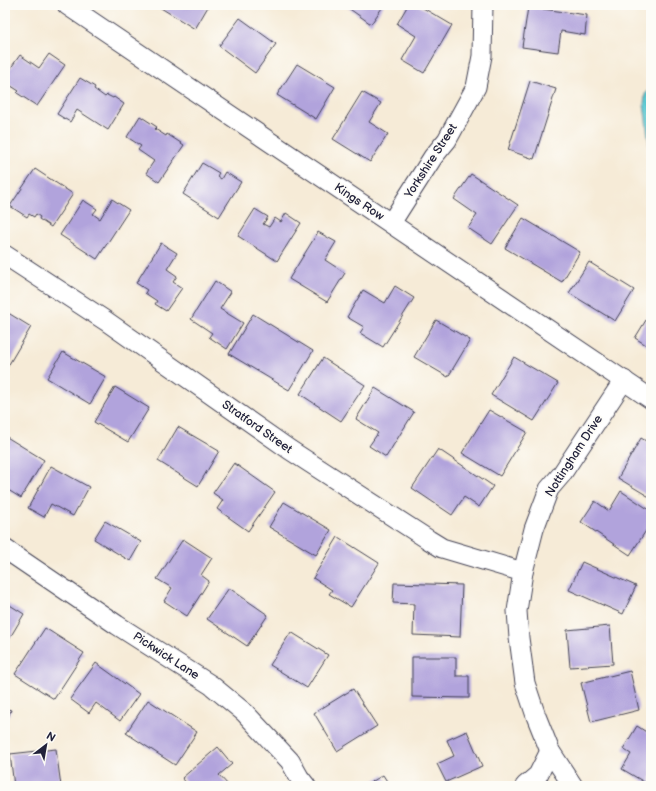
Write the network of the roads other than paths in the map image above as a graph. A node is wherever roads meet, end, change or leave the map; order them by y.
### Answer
1 (67, 5) edge
2 (483, 5) edge
3 (391, 223) junction
4 (5, 255) edge
5 (624, 380) junction
6 (651, 399) edge
7 (5, 549) edge
8 (523, 572) junction
9 (550, 751) junction
10 (306, 786) edge
11 (525, 786) edge
12 (573, 786) edge

1 - 3 street, Kings Row
2 - 3 street, Yorkshire Street
3 - 5 street, Kings Row
4 - 8 street, Stratford Street
5 - 6 street, Kings Row
5 - 8 street, Nottingham Drive
7 - 10 street, Pickwick Lane
8 - 9 street, Nottingham Drive
9 - 11 street
9 - 12 street, Nottingham Drive

